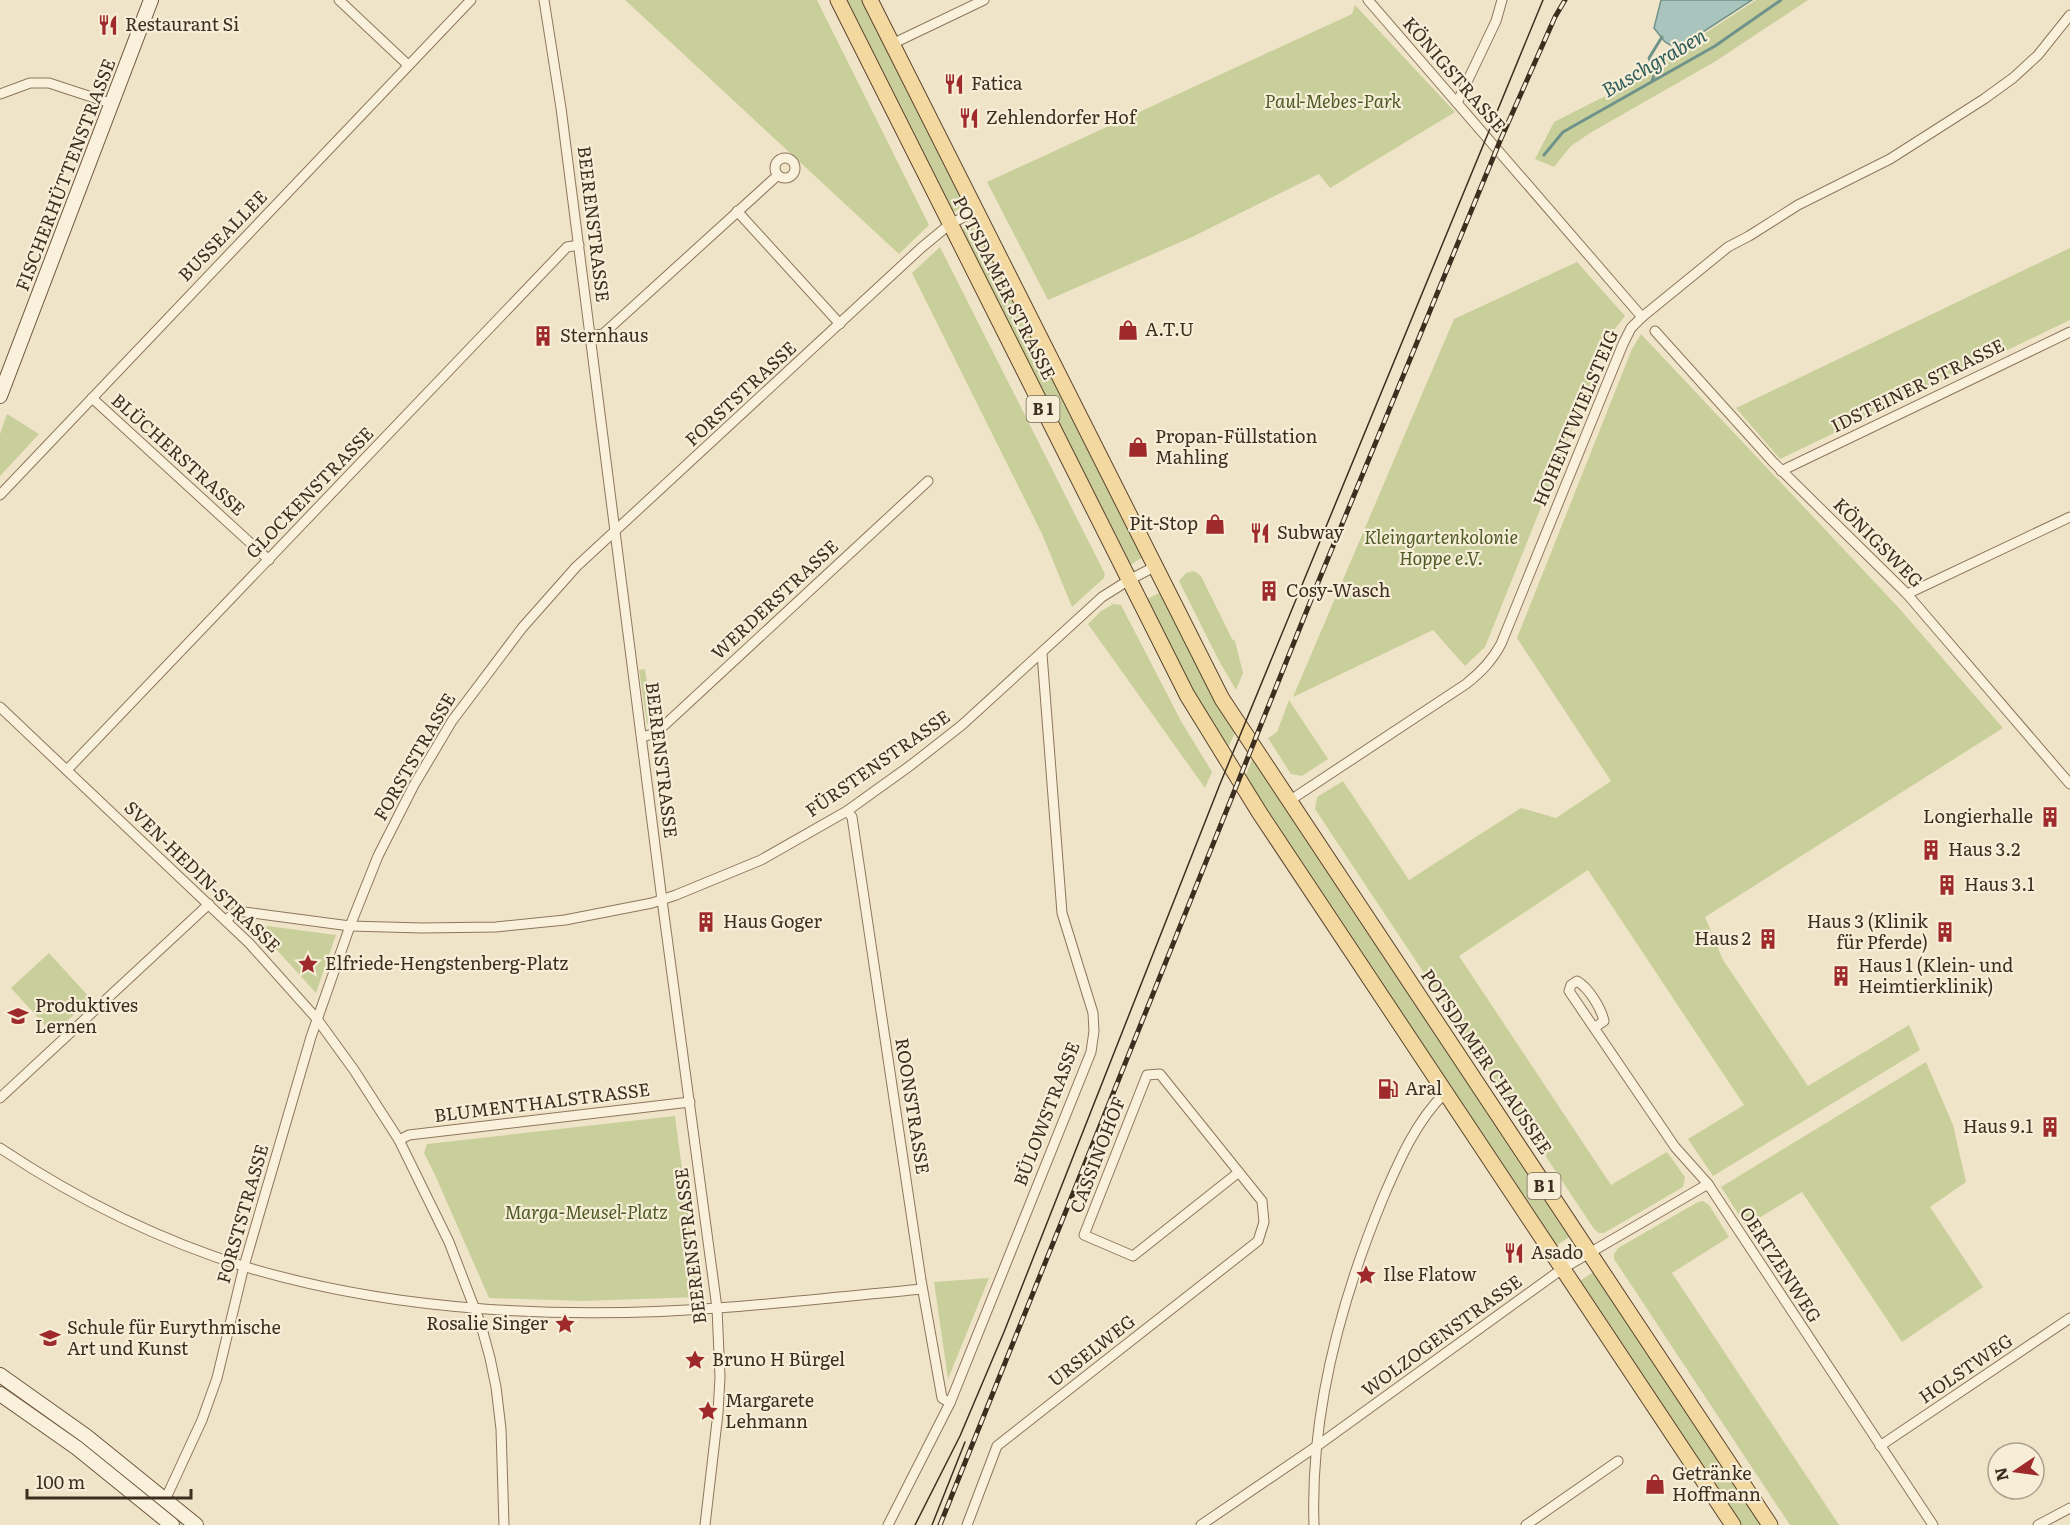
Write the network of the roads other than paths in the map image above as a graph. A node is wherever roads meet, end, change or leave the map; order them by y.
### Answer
1 (152, 0) edge
2 (339, 0) edge
3 (471, 0) edge
4 (544, 0) edge
5 (838, 0) edge
6 (870, 0) edge
7 (984, 0) edge
8 (1368, 0) edge
9 (1502, 0) edge
10 (2070, 15) edge
11 (891, 44) junction
12 (408, 65) junction
13 (0, 94) edge
14 (1457, 103) junction
15 (113, 104) junction
16 (778, 174) dead end
17 (737, 211) junction
18 (976, 211) junction
19 (951, 224) junction
20 (579, 245) junction
21 (1642, 317) junction
22 (840, 324) junction
23 (1655, 332) dead end
24 (2070, 332) edge
25 (590, 336) junction
26 (0, 396) edge
27 (92, 398) junction
28 (1781, 471) junction
29 (928, 481) dead end
30 (0, 495) edge
31 (2070, 517) edge
32 (615, 533) junction
33 (269, 560) junction
34 (1154, 567) junction
35 (1129, 579) junction
36 (1907, 594) junction
37 (1042, 654) junction
38 (0, 707) edge
39 (642, 737) junction
40 (68, 770) junction
41 (2070, 784) edge
42 (1289, 801) junction
43 (847, 811) junction
44 (662, 900) junction
45 (209, 904) junction
46 (226, 920) junction
47 (350, 926) junction
48 (317, 1019) junction
49 (1594, 1028) junction
50 (1445, 1093) junction
51 (0, 1098) edge
52 (690, 1102) junction
53 (399, 1140) junction
54 (0, 1148) edge
55 (1239, 1172) junction
56 (1707, 1184) junction
57 (1263, 1222) joint
58 (1589, 1253) junction
59 (244, 1266) junction
60 (1562, 1269) junction
61 (922, 1289) junction
62 (474, 1308) junction
63 (717, 1308) junction
64 (2070, 1318) edge
65 (0, 1375) edge
66 (0, 1394) edge
67 (950, 1403) junction
68 (1317, 1446) junction
69 (1880, 1446) junction
70 (1618, 1461) dead end
71 (165, 1500) junction
72 (2070, 1508) edge
73 (172, 1525) edge
74 (196, 1525) edge
75 (504, 1525) edge
76 (705, 1525) edge
77 (888, 1525) edge
78 (967, 1525) edge
79 (1201, 1525) edge
80 (1314, 1525) edge
81 (1526, 1525) edge
82 (1732, 1525) edge
83 (1770, 1525) edge
84 (1933, 1525) edge
85 (2038, 1525) edge

1 - 15 main road, FISCHERHÜTTENSTRASSE
2 - 12 street
3 - 12 street, BUSSEALLEE
4 - 20 street, BEERENSTRASSE
5 - 19 main road, POTSDAMER STRASSE / B 1
6 - 11 main road, POTSDAMER STRASSE / B 1
7 - 11 street
8 - 14 street, KÖNIGSTRASSE
9 - 14 street
10 - 21 street, HOHENTWIELSTEIG
11 - 18 main road, POTSDAMER STRASSE / B 1
12 - 27 street, BUSSEALLEE
13 - 15 street
14 - 21 street, KÖNIGSTRASSE
15 - 26 main road, FISCHERHÜTTENSTRASSE
16 - 17 street
17 - 22 street
17 - 25 street
18 - 19 street, FORSTSTRASSE
18 - 34 main road, POTSDAMER STRASSE / B 1
19 - 22 street, FORSTSTRASSE
19 - 35 main road, POTSDAMER STRASSE / B 1
20 - 25 street, BEERENSTRASSE
20 - 33 street, GLOCKENSTRASSE
21 - 42 street, HOHENTWIELSTEIG
22 - 32 street, FORSTSTRASSE
23 - 28 street, KÖNIGSWEG
24 - 28 street, IDSTEINER STRASSE
25 - 32 street, BEERENSTRASSE
27 - 30 street, BUSSEALLEE
27 - 33 street, BLÜCHERSTRASSE
28 - 36 street, KÖNIGSWEG
29 - 39 street, WERDERSTRASSE
31 - 36 street
32 - 39 street, BEERENSTRASSE
32 - 47 street, FORSTSTRASSE
33 - 40 street, GLOCKENSTRASSE
34 - 35 street, FÜRSTENSTRASSE
34 - 42 main road, POTSDAMER STRASSE / B 1
35 - 37 street, FÜRSTENSTRASSE
35 - 50 main road, POTSDAMER STRASSE / B 1
36 - 41 street, KÖNIGSWEG
37 - 43 street, FÜRSTENSTRASSE
37 - 67 street, BÜLOWSTRASSE
38 - 40 street, SVEN-HEDIN-STRASSE
39 - 44 street, BEERENSTRASSE
40 - 45 street, SVEN-HEDIN-STRASSE
42 - 58 main road, POTSDAMER CHAUSSEE / B 1
43 - 44 street, FÜRSTENSTRASSE
43 - 61 street, ROONSTRASSE
44 - 47 street, FÜRSTENSTRASSE
44 - 52 street, BEERENSTRASSE
45 - 46 street, SVEN-HEDIN-STRASSE
45 - 51 street
46 - 47 street, FÜRSTENSTRASSE
46 - 48 street, SVEN-HEDIN-STRASSE
47 - 48 street, FORSTSTRASSE
48 - 53 street, SVEN-HEDIN-STRASSE
48 - 59 street, FORSTSTRASSE
49 - 49 street, OERTZENWEG
49 - 56 street, OERTZENWEG
50 - 60 main road, B 1
50 - 68 street
52 - 53 street, BLUMENTHALSTRASSE
52 - 63 street, BEERENSTRASSE
53 - 62 street, SVEN-HEDIN-STRASSE
54 - 59 street
55 - 55 street, CASSINOHOF
55 - 57 street, CASSINOHOF
56 - 58 street, WOLZOGENSTRASSE
56 - 69 street, OERTZENWEG
57 - 78 street, URSELWEG
58 - 60 street, WOLZOGENSTRASSE
58 - 83 main road, POTSDAMER CHAUSSEE / B 1
59 - 62 street
59 - 71 street, FORSTSTRASSE
60 - 68 street, WOLZOGENSTRASSE
60 - 82 main road, B 1
61 - 63 street
61 - 67 street, ROONSTRASSE
62 - 63 street
62 - 75 street, SVEN-HEDIN-STRASSE
63 - 76 street, BEERENSTRASSE
64 - 69 street, HOLSTWEG
65 - 71 main road
66 - 73 main road
67 - 77 street, BÜLOWSTRASSE
68 - 79 street, WOLZOGENSTRASSE
68 - 80 street
69 - 84 street, OERTZENWEG
70 - 81 street
71 - 74 main road
72 - 85 street

